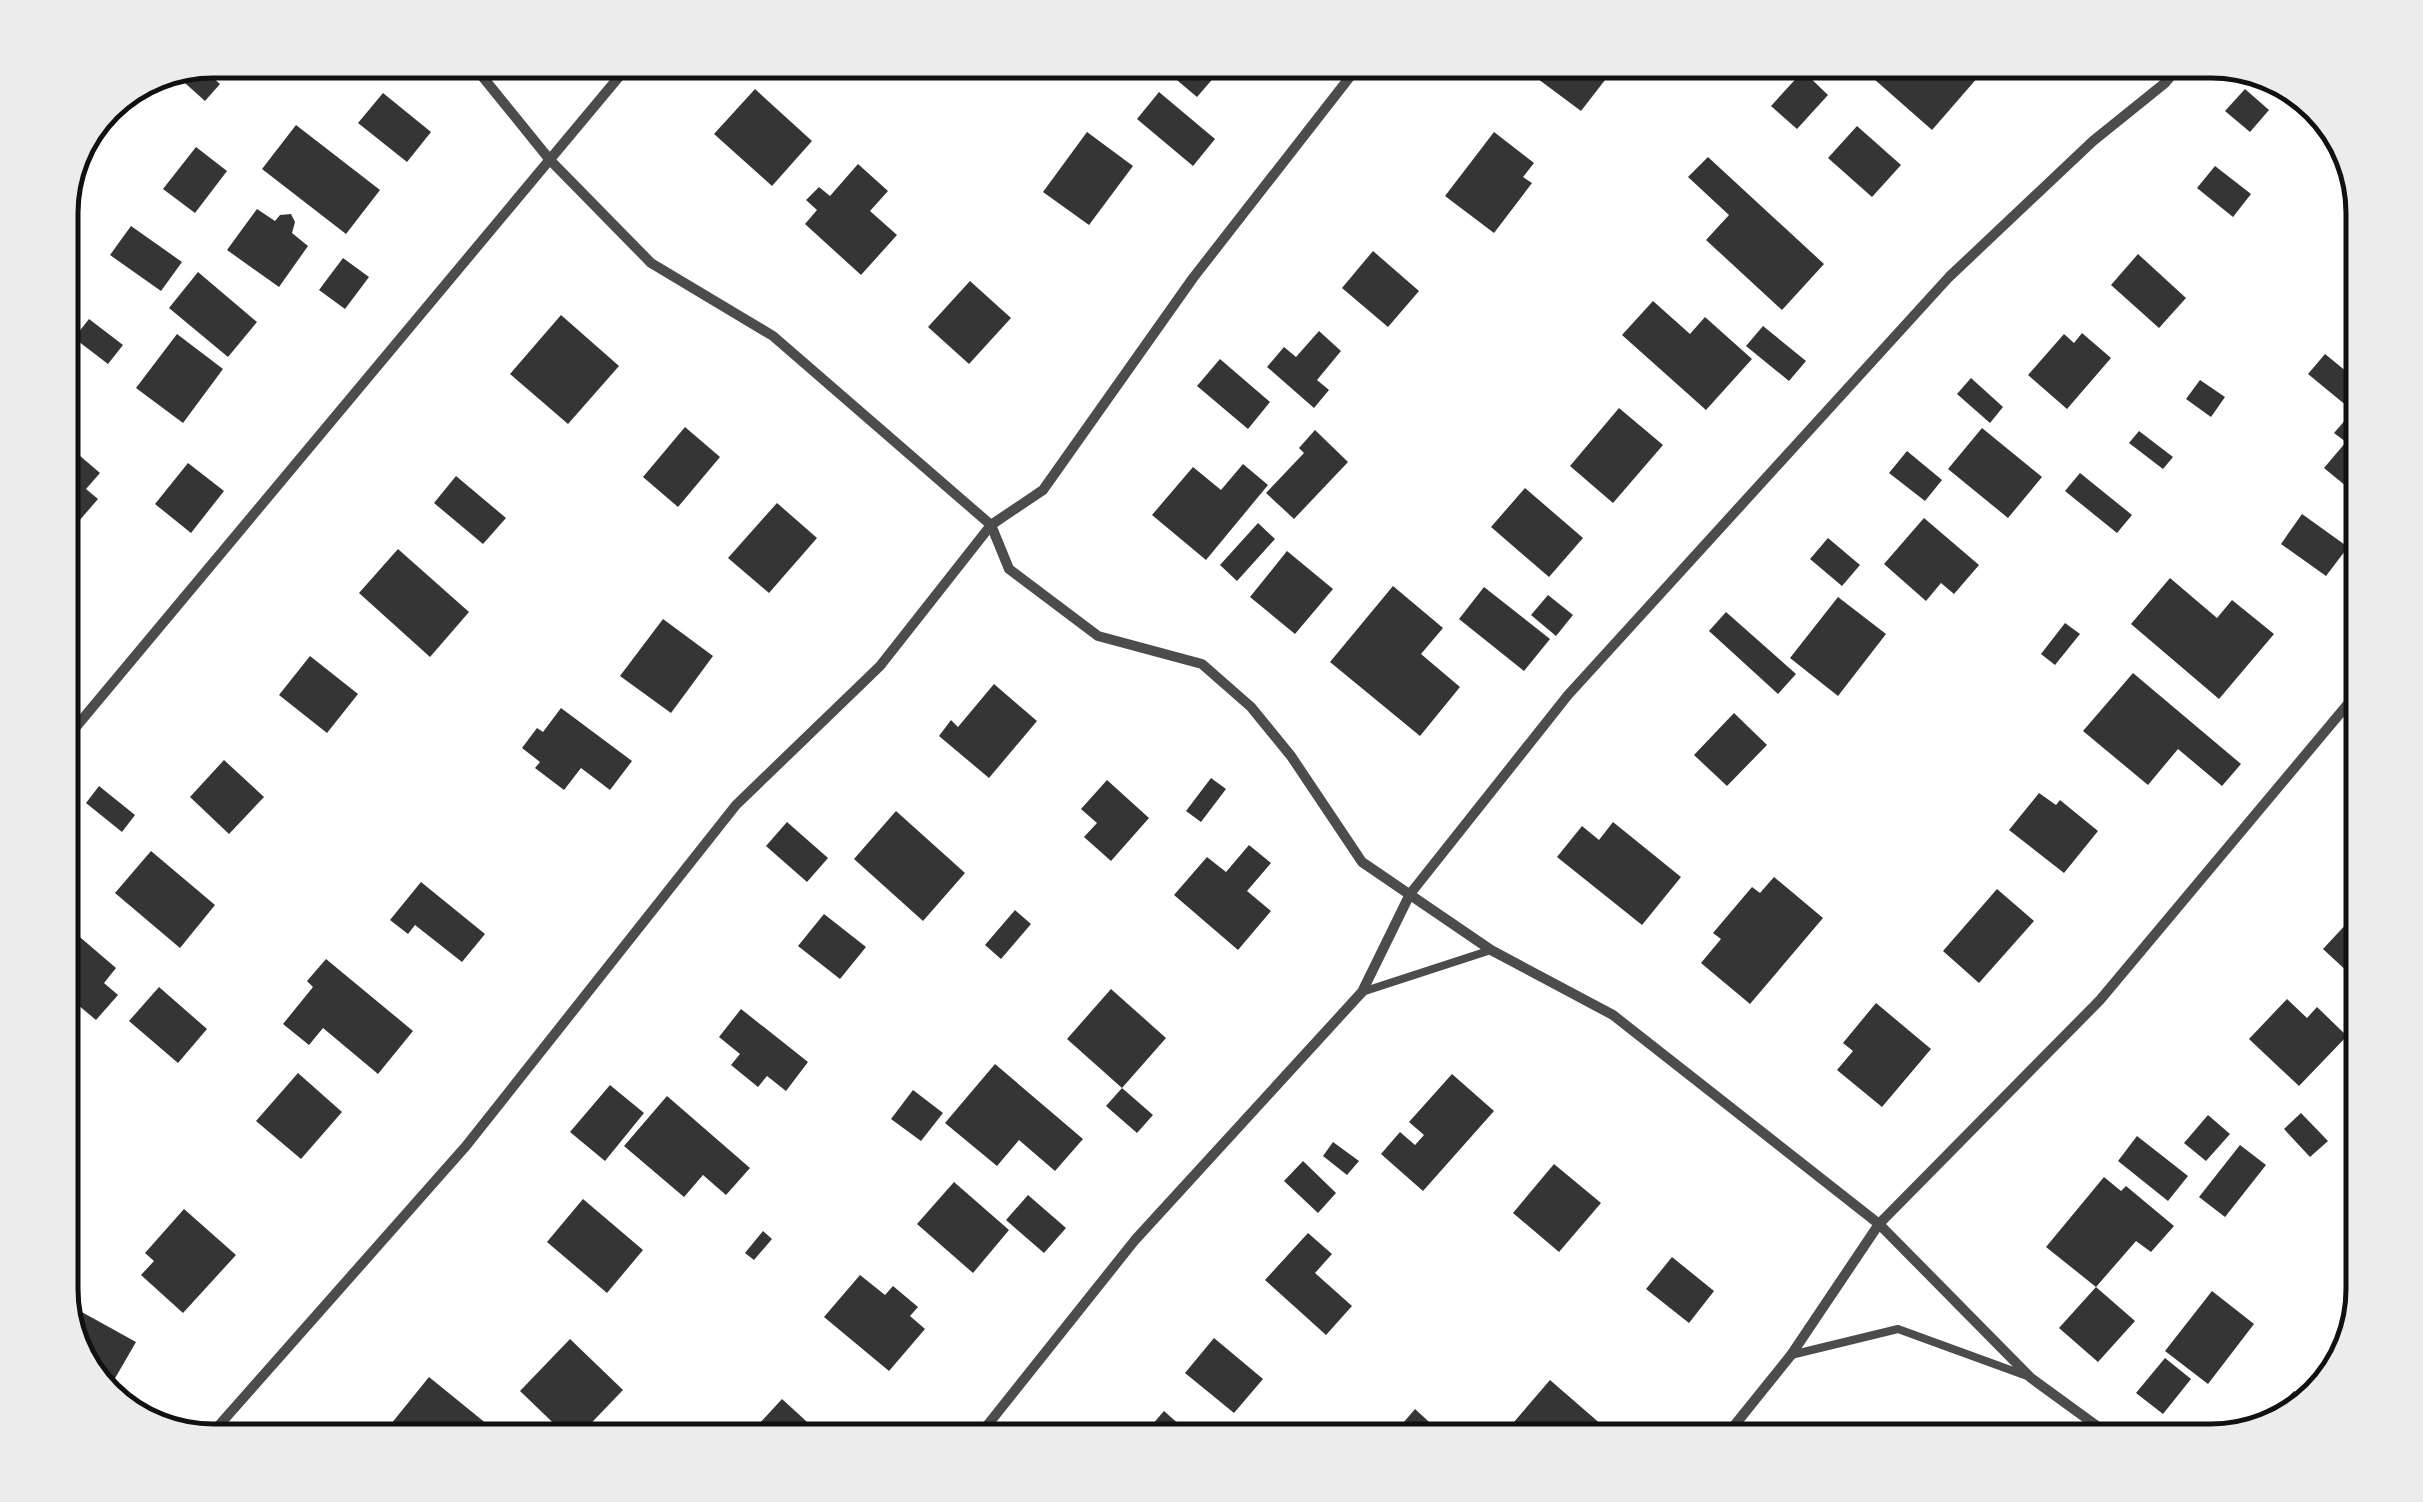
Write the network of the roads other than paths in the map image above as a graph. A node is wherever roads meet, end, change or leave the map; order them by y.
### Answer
1 (484, 78) edge
2 (618, 78) edge
3 (1349, 78) edge
4 (2169, 78) edge
5 (550, 160) junction
6 (991, 525) junction
7 (2345, 707) edge
8 (78, 724) edge
9 (1410, 894) junction
10 (1491, 950) junction
11 (1362, 992) junction
12 (1879, 1224) junction
13 (1791, 1355) junction
14 (2032, 1378) junction
15 (220, 1424) edge
16 (988, 1424) edge
17 (1736, 1424) edge
18 (2095, 1424) edge

1 - 5 street
2 - 5 street
3 - 6 street
4 - 9 street
5 - 6 street
5 - 8 street
6 - 9 street
6 - 15 street
7 - 12 street
9 - 10 street
9 - 11 street
10 - 11 lane
10 - 12 street
11 - 16 street
12 - 13 street
12 - 14 street
13 - 14 lane
13 - 17 street
14 - 18 street

